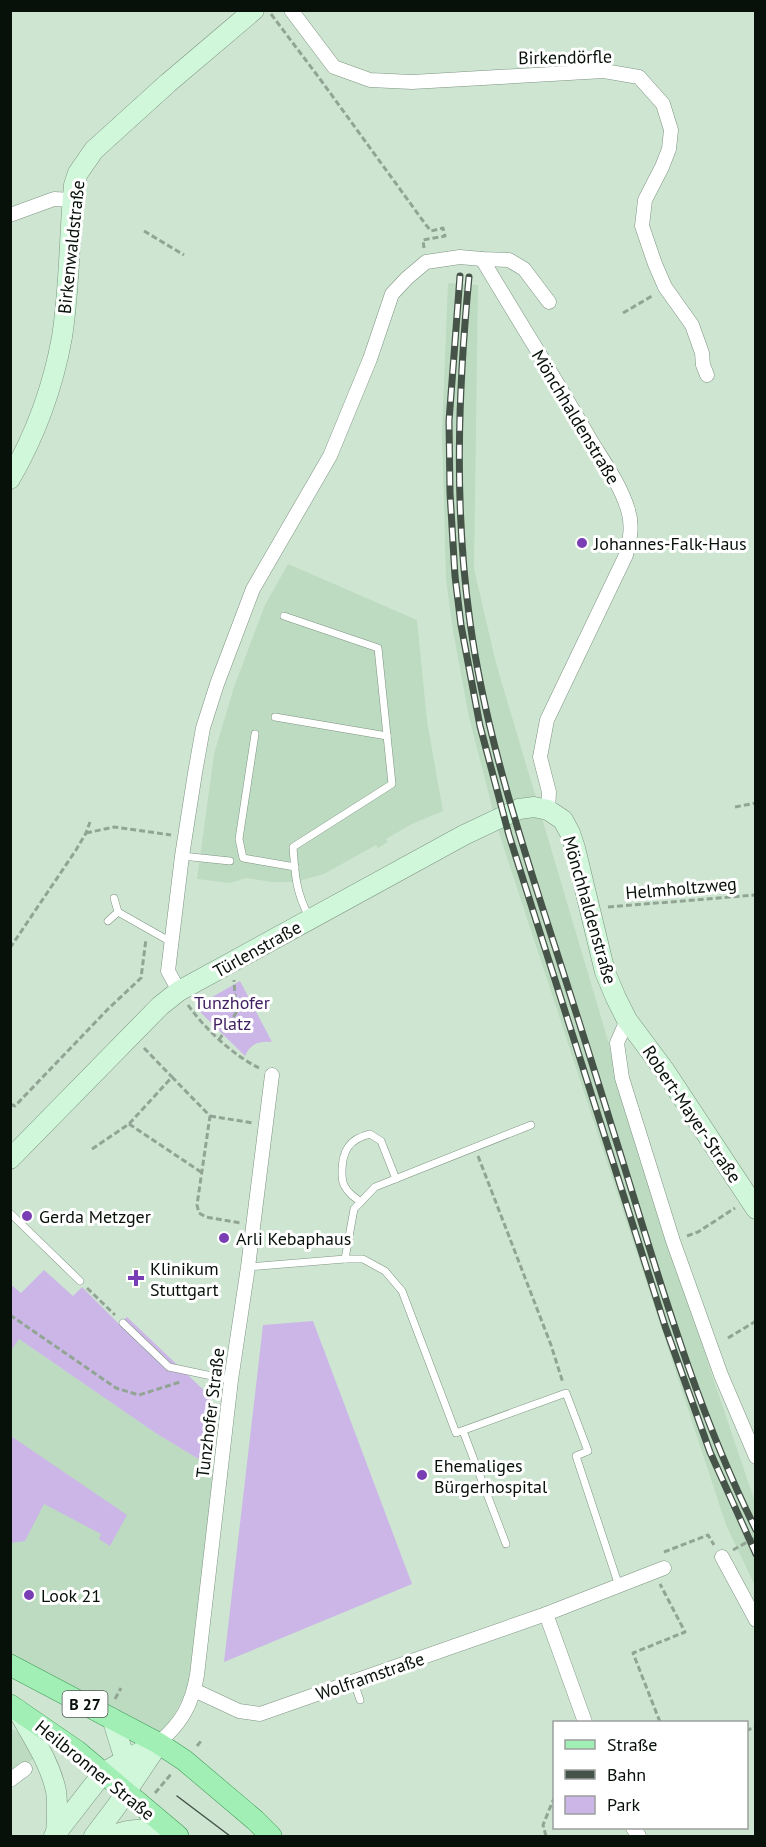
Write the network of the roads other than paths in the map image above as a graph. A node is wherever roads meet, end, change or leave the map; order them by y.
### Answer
1 (254, 10) edge
2 (291, 10) edge
3 (73, 200) junction
4 (10, 215) edge
5 (482, 260) junction
6 (549, 302) dead end
7 (707, 375) dead end
8 (10, 479) edge
9 (284, 616) dead end
10 (275, 717) dead end
11 (255, 734) dead end
12 (387, 736) junction
13 (548, 810) junction
14 (182, 856) junction
15 (230, 861) dead end
16 (295, 867) junction
17 (114, 898) dead end
18 (118, 912) junction
19 (311, 920) junction
20 (108, 921) dead end
21 (171, 942) junction
22 (179, 991) junction
23 (627, 1020) junction
24 (272, 1075) road end
25 (531, 1125) dead end
26 (10, 1159) edge
27 (396, 1179) junction
28 (361, 1202) junction
29 (750, 1204) edge
30 (10, 1213) edge
31 (345, 1259) junction
32 (248, 1267) junction
33 (80, 1281) road end
34 (123, 1323) road end
35 (231, 1380) junction
36 (463, 1431) junction
37 (756, 1456) edge
38 (506, 1544) dead end
39 (722, 1557) dead end
40 (659, 1569) road end
41 (619, 1586) junction
42 (546, 1614) junction
43 (756, 1620) edge
44 (10, 1665) edge
45 (354, 1682) junction
46 (194, 1690) junction
47 (360, 1700) dead end
48 (14, 1707) edge
49 (112, 1718) junction
50 (585, 1721) edge
51 (159, 1743) junction
52 (125, 1760) junction
53 (25, 1769) dead end
54 (103, 1773) junction
55 (10, 1780) edge
56 (126, 1792) junction
57 (55, 1835) edge
58 (94, 1836) edge
59 (113, 1836) edge
60 (177, 1836) edge
61 (271, 1836) edge

1 - 3 street, Birkenwaldstraße
2 - 7 street, Birkendörfle
3 - 4 street
3 - 8 street, Birkenwaldstraße
5 - 6 street
5 - 13 street, Mönchhaldenstraße
5 - 14 street
9 - 12 lane
10 - 12 lane
11 - 16 lane
12 - 16 lane
13 - 19 street, Türlenstraße
13 - 23 street, Mönchhaldenstraße
14 - 15 lane
14 - 21 street
16 - 19 lane
17 - 18 lane
18 - 20 lane
18 - 21 lane
19 - 22 street, Türlenstraße
21 - 22 street
22 - 26 street, Türlenstraße
23 - 29 street, Robert-Mayer-Straße
23 - 37 street
24 - 32 street, Tunzhofer Straße
25 - 27 lane
27 - 28 lane
27 - 28 lane
28 - 31 lane
30 - 33 lane
31 - 32 lane
31 - 36 lane
32 - 35 street, Tunzhofer Straße
34 - 35 lane
35 - 46 street, Tunzhofer Straße
36 - 38 lane
36 - 41 lane
39 - 43 street
40 - 41 street, Wolframstraße
41 - 42 street, Wolframstraße
42 - 45 street, Wolframstraße
42 - 50 street
44 - 49 main road, B 27
45 - 46 street, Wolframstraße
45 - 47 lane
46 - 51 street, Tunzhofer Straße
48 - 54 main road, Heilbronner Straße / B 27
48 - 57 street
49 - 51 main road, B 27
49 - 52 street
51 - 52 street
51 - 56 street
51 - 61 main road, B 27
52 - 54 street
52 - 56 street
53 - 55 street
54 - 56 main road, Heilbronner Straße / B 27
54 - 57 street
56 - 58 street
56 - 60 main road, Heilbronner Straße / B 27
59 - 60 street

